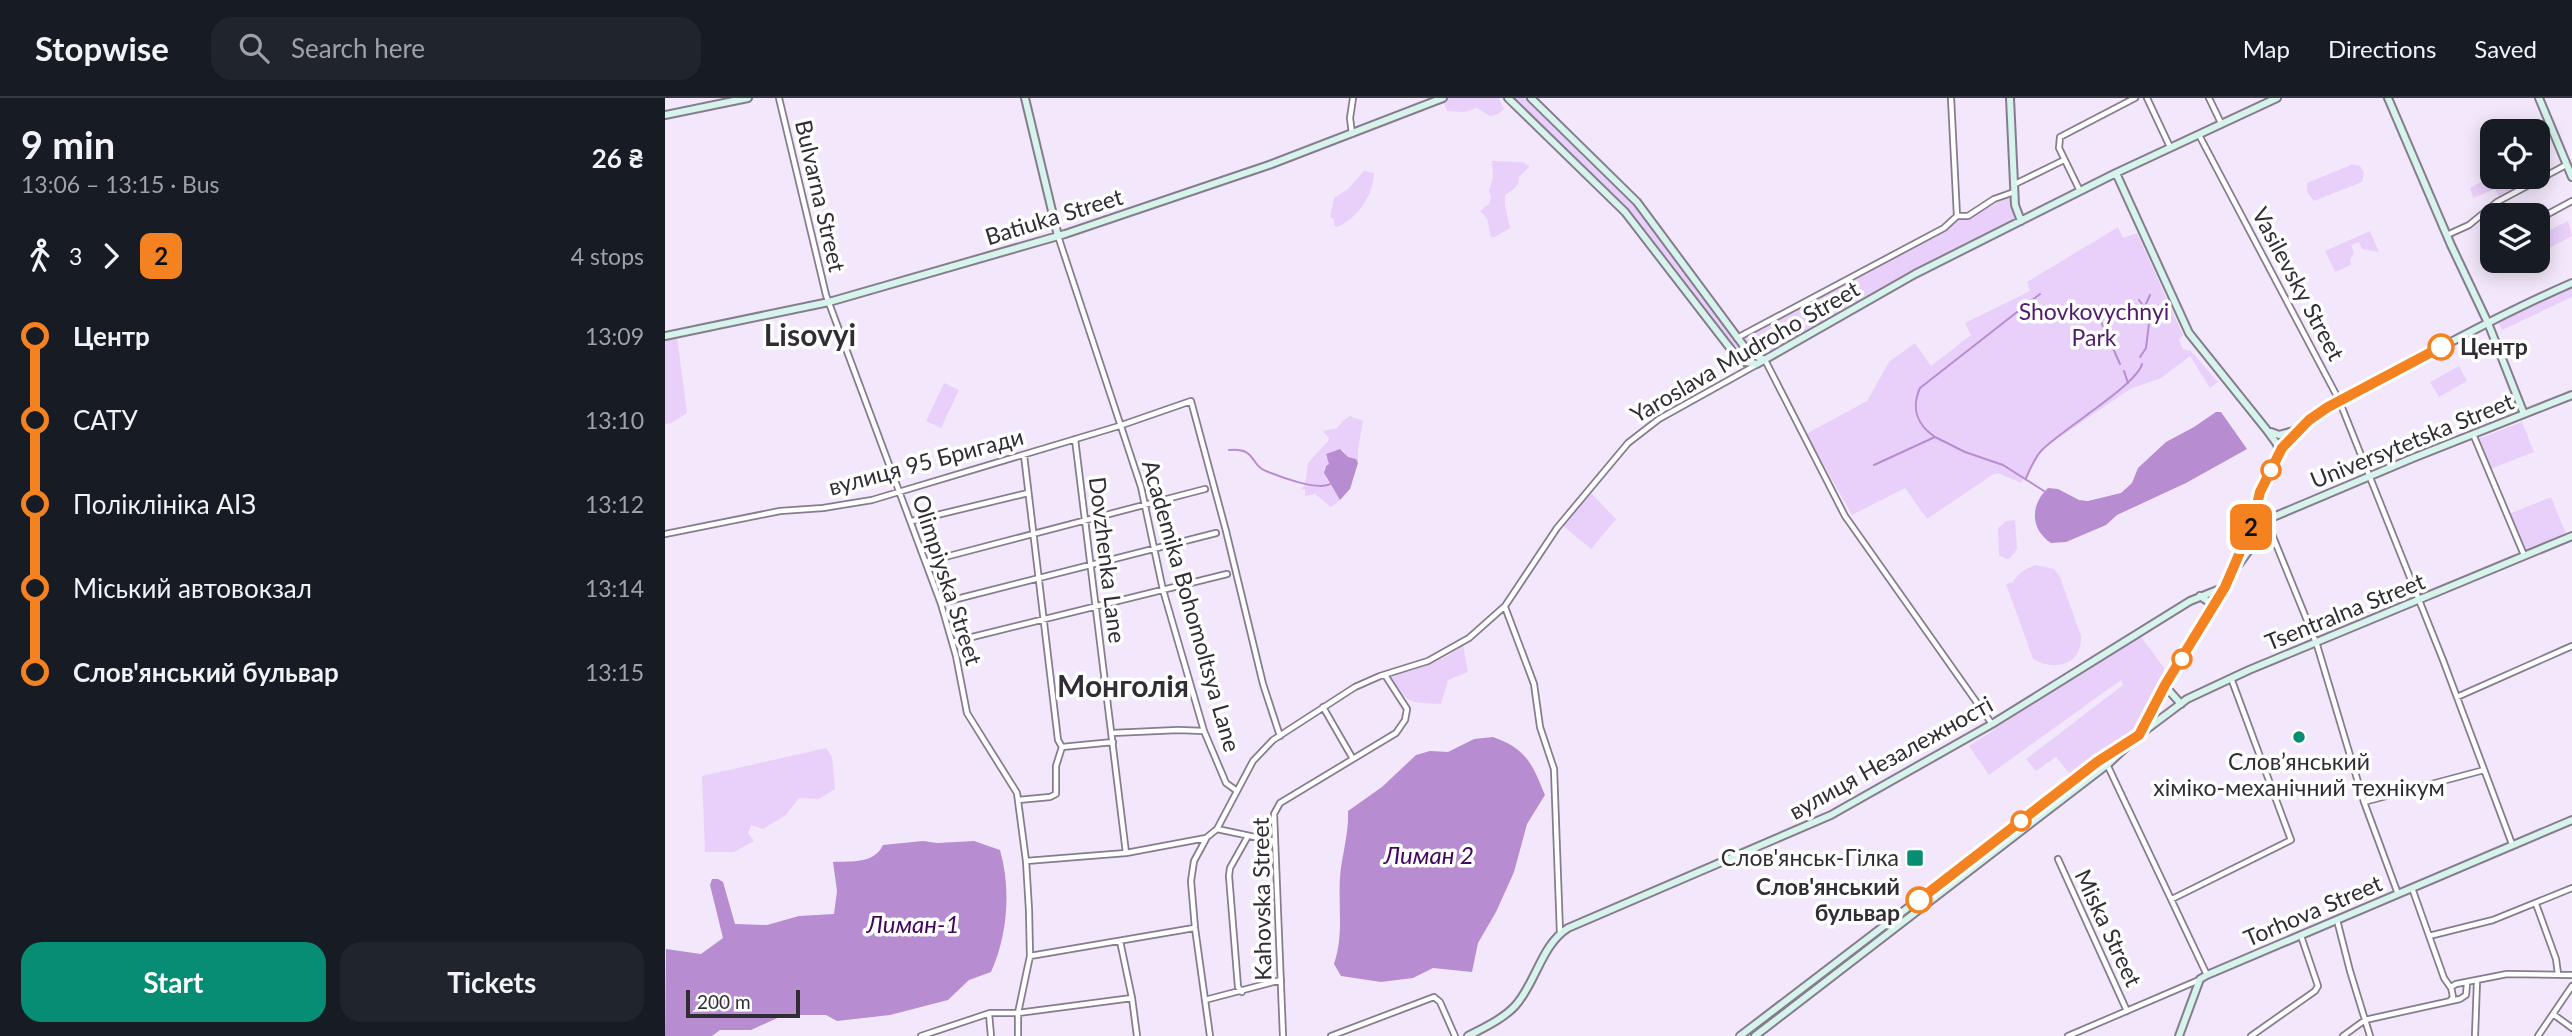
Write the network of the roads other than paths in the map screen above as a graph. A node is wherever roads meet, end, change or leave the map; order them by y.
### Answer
1 (744, 98) edge
2 (779, 98) edge
3 (1025, 98) edge
4 (1353, 98) edge
5 (1443, 98) edge
6 (1508, 98) edge
7 (1531, 98) edge
8 (1951, 98) edge
9 (2010, 98) edge
10 (2135, 98) edge
11 (2147, 98) edge
12 (2209, 98) edge
13 (2277, 98) edge
14 (2388, 98) edge
15 (2539, 98) edge
16 (665, 115) edge
17 (2221, 123) junction
18 (1352, 134) junction
19 (2199, 134) junction
20 (2171, 147) junction
21 (2064, 160) junction
22 (2566, 165) junction
23 (2116, 173) junction
24 (2572, 177) edge
25 (2015, 188) junction
26 (2080, 191) junction
27 (2572, 201) edge
28 (2497, 202) joint
29 (2550, 213) edge
30 (1957, 216) junction
31 (2021, 221) junction
32 (1058, 236) junction
33 (2447, 236) junction
34 (2572, 283) edge
35 (829, 302) junction
36 (2487, 323) junction
37 (665, 336) edge
38 (1737, 338) junction
39 (1765, 359) junction
40 (1757, 364) junction
41 (2572, 395) edge
42 (2339, 400) junction
43 (2524, 414) junction
44 (1119, 426) junction
45 (2266, 429) junction
46 (2300, 429) junction
47 (2473, 434) junction
48 (1075, 439) junction
49 (2279, 453) junction
50 (1024, 455) junction
51 (2368, 478) junction
52 (1205, 489) dead end
53 (901, 492) junction
54 (2260, 492) junction
55 (1028, 493) junction
56 (1145, 505) junction
57 (1085, 521) junction
58 (2266, 521) junction
59 (912, 522) junction
60 (2253, 522) junction
61 (1216, 533) dead end
62 (2262, 533) junction
63 (665, 534) edge
64 (1033, 534) junction
65 (2572, 536) edge
66 (2274, 540) junction
67 (1153, 549) junction
68 (2524, 555) junction
69 (926, 562) junction
70 (1090, 565) junction
71 (1227, 574) dead end
72 (1039, 578) junction
73 (2225, 587) junction
74 (1163, 590) junction
75 (2205, 597) junction
76 (2218, 600) junction
77 (2418, 601) junction
78 (941, 603) junction
79 (1505, 606) junction
80 (1095, 607) junction
81 (2211, 612) junction
82 (1044, 619) junction
83 (952, 642) junction
84 (2316, 642) junction
85 (2572, 646) edge
86 (1385, 675) junction
87 (2231, 678) junction
88 (2165, 685) junction
89 (2457, 697) junction
90 (2181, 704) junction
91 (1323, 707) junction
92 (1992, 724) junction
93 (1204, 731) junction
94 (1112, 733) junction
95 (2139, 735) junction
96 (1280, 736) junction
97 (1112, 742) junction
98 (1062, 747) junction
99 (1353, 759) junction
100 (2106, 761) junction
101 (2484, 770) junction
102 (1237, 790) junction
103 (1018, 800) junction
104 (2364, 802) junction
105 (2572, 820) edge
106 (1217, 828) junction
107 (1248, 836) junction
108 (1206, 838) junction
109 (1274, 841) junction
110 (2512, 844) junction
111 (1126, 853) junction
112 (2057, 859) dead end
113 (1026, 861) junction
114 (2411, 888) junction
115 (2572, 888) edge
116 (2398, 894) junction
117 (2172, 899) junction
118 (2536, 904) junction
119 (2337, 920) junction
120 (1195, 928) junction
121 (1560, 933) junction
122 (2301, 936) junction
123 (2429, 936) junction
124 (1120, 942) junction
125 (1030, 956) junction
126 (2558, 974) junction
127 (2207, 975) junction
128 (2572, 975) edge
129 (2200, 979) junction
130 (1281, 980) junction
131 (2477, 981) junction
132 (2466, 983) junction
133 (2453, 986) junction
134 (2572, 986) edge
135 (1242, 992) junction
136 (2570, 993) edge
137 (1132, 998) junction
138 (1205, 1000) junction
139 (2449, 1002) junction
140 (2127, 1011) junction
141 (1018, 1013) junction
142 (989, 1014) junction
143 (2553, 1014) junction
144 (2365, 1020) junction
145 (2572, 1028) edge
146 (921, 1036) edge
147 (991, 1036) edge
148 (1018, 1036) edge
149 (1137, 1036) edge
150 (1210, 1036) edge
151 (1283, 1036) edge
152 (1331, 1036) edge
153 (1455, 1036) edge
154 (1468, 1036) edge
155 (1740, 1036) edge
156 (1755, 1036) edge
157 (2068, 1036) edge
158 (2179, 1036) edge
159 (2251, 1036) edge
160 (2343, 1036) edge
161 (2370, 1036) edge
162 (2475, 1036) edge
163 (2538, 1036) edge

1 - 16 street
2 - 35 street, Bulvarna Street
3 - 32 street
4 - 18 street
5 - 18 street, Batiuka Street
6 - 40 street
7 - 38 street
8 - 30 street
9 - 25 street
10 - 21 street
11 - 20 street
12 - 17 street
13 - 17 street, Yaroslava Mudroho Street
14 - 33 street
15 - 22 street
17 - 19 street, Yaroslava Mudroho Street
18 - 32 street, Batiuka Street
19 - 20 street, Yaroslava Mudroho Street
19 - 42 street, Vasilevsky Street
20 - 23 street, Yaroslava Mudroho Street
21 - 25 street
21 - 26 street
22 - 24 street
22 - 28 street
23 - 26 street, Yaroslava Mudroho Street
23 - 45 street
25 - 30 street
25 - 31 street
26 - 31 street, Yaroslava Mudroho Street
27 - 29 street
28 - 33 street
30 - 38 street
31 - 39 street, Yaroslava Mudroho Street
32 - 35 street, Batiuka Street
32 - 44 street, Academika Bohomoltsya Lane
33 - 36 street
34 - 36 street
35 - 37 street, Batiuka Street
35 - 53 street, Olimpiyska Street
36 - 42 street
36 - 43 street
38 - 39 street
39 - 40 street, Yaroslava Mudroho Street
39 - 92 street
40 - 79 street, Yaroslava Mudroho Street
41 - 43 street, Universytetska Street
42 - 46 street
42 - 51 street, Vasilevsky Street
43 - 47 street, Universytetska Street
44 - 48 street, вулиця 95 Бригади
44 - 56 street, Academika Bohomoltsya Lane
44 - 96 street, вулиця 95 Бригади
45 - 46 street
45 - 49 street
46 - 49 street
47 - 51 street, Universytetska Street
47 - 68 street
48 - 50 street, вулиця 95 Бригади
48 - 57 street, Dovzhenka Lane
49 - 54 street
50 - 53 street, вулиця 95 Бригади
50 - 55 street
51 - 58 street, Universytetska Street
51 - 77 street, Vasilevsky Street
52 - 56 street
53 - 59 street, Olimpiyska Street
53 - 63 street, вулиця 95 Бригади
54 - 58 street
54 - 60 street
55 - 59 street
55 - 64 street
56 - 57 street
56 - 67 street, Academika Bohomoltsya Lane
57 - 64 street
57 - 70 street, Dovzhenka Lane
58 - 60 street
58 - 62 street
58 - 66 street
59 - 69 street, Olimpiyska Street
60 - 62 street
60 - 73 street
61 - 67 street
62 - 66 street
62 - 73 street
64 - 69 street
64 - 72 street
65 - 68 street, Tsentralna Street
66 - 84 street
67 - 70 street
67 - 74 street, Academika Bohomoltsya Lane
68 - 77 street, Tsentralna Street
69 - 78 street, Olimpiyska Street
70 - 72 street
70 - 80 street, Dovzhenka Lane
71 - 74 street
72 - 78 street
72 - 82 street
73 - 75 street, вулиця Незалежності
73 - 76 street
74 - 80 street
74 - 93 street, Academika Bohomoltsya Lane
75 - 76 street
75 - 81 street
75 - 92 street, вулиця Незалежності
76 - 81 street
77 - 84 street, Tsentralna Street
77 - 89 street, Vasilevsky Street
78 - 83 street, Olimpiyska Street
79 - 86 street, Yaroslava Mudroho Street
79 - 121 street
80 - 82 street
80 - 94 street, Dovzhenka Lane
81 - 88 street
82 - 83 street
82 - 98 street
83 - 103 street, Olimpiyska Street
84 - 87 street, Tsentralna Street
84 - 104 street
85 - 89 street
86 - 91 street, Yaroslava Mudroho Street
86 - 99 street, Kahovska Street
87 - 90 street, Tsentralna Street
87 - 117 street
88 - 90 street
88 - 95 street
89 - 101 street, Vasilevsky Street
90 - 95 street, Tsentralna Street
91 - 96 street, Yaroslava Mudroho Street
91 - 99 street
92 - 121 street, вулиця Незалежності
93 - 94 street
93 - 102 street, Academika Bohomoltsya Lane
94 - 97 street, Dovzhenka Lane
95 - 100 street, Tsentralna Street
96 - 102 street, Yaroslava Mudroho Street
97 - 98 street
97 - 111 street, Dovzhenka Lane
98 - 103 street
99 - 109 street, Kahovska Street
100 - 117 street
100 - 155 street, Tsentralna Street
100 - 156 street, Tsentralna Street
101 - 104 street
101 - 110 street, Vasilevsky Street
102 - 106 street, Yaroslava Mudroho Street
103 - 113 street
104 - 116 street
105 - 110 street, Torhova Street
106 - 107 street
106 - 108 street, Yaroslava Mudroho Street
107 - 109 street
107 - 135 street
108 - 111 street
108 - 120 street
109 - 130 street, Kahovska Street
110 - 114 street, Torhova Street
111 - 113 street
112 - 140 street, Miska Street
113 - 125 street
114 - 116 street, Torhova Street
114 - 123 street
115 - 118 street
116 - 119 street, Torhova Street
117 - 127 street
118 - 123 street
118 - 126 street
119 - 122 street, Torhova Street
119 - 144 street
120 - 124 street
120 - 138 street
121 - 154 street
122 - 127 street, Torhova Street
122 - 159 street
123 - 133 street
124 - 125 street
124 - 137 street
125 - 141 street
126 - 128 street
126 - 131 street
127 - 129 street, Torhova Street
129 - 140 street, Torhova Street
129 - 158 street
130 - 135 street
130 - 151 street, Kahovska Street
131 - 132 street
131 - 162 street
132 - 133 street
132 - 139 street
133 - 139 street
134 - 136 street
135 - 138 street
136 - 143 street
137 - 141 street
137 - 149 street
138 - 150 street
139 - 144 street
140 - 157 street, Torhova Street
141 - 142 street
141 - 148 street
142 - 146 street
142 - 147 street
143 - 145 street
143 - 163 street
144 - 160 street
144 - 161 street
152 - 153 street

